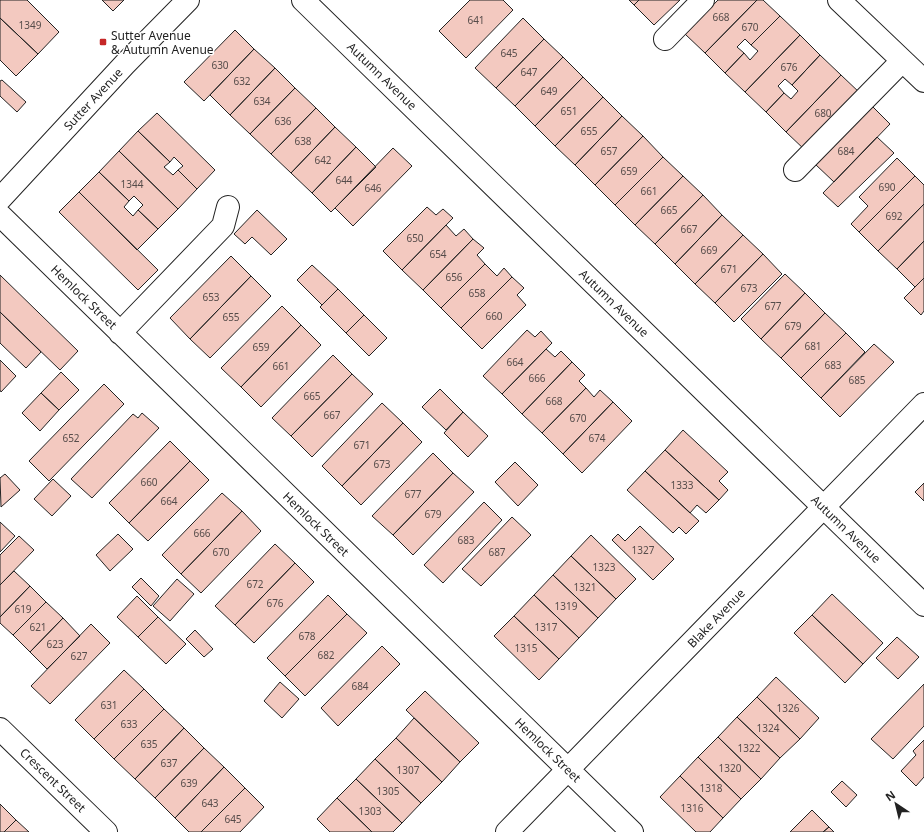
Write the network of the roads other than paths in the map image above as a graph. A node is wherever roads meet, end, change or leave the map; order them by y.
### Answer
1 (188, 0) edge
2 (303, 0) edge
3 (703, 0) edge
4 (839, 0) edge
5 (665, 39) dead end
6 (902, 61) junction
7 (924, 81) edge
8 (795, 170) dead end
9 (0, 199) edge
10 (228, 206) dead end
11 (0, 215) edge
12 (120, 332) junction
13 (924, 404) edge
14 (824, 508) junction
15 (924, 605) edge
16 (0, 729) edge
17 (568, 770) junction
18 (106, 832) edge
19 (507, 832) edge
20 (632, 832) edge

1 - 9 street, Sutter Avenue
2 - 14 street, Autumn Avenue
3 - 5 street
4 - 6 street
6 - 7 street
6 - 8 street
10 - 12 street
11 - 12 street, Hemlock Street
12 - 17 street, Hemlock Street
13 - 14 street, Blake Avenue
14 - 15 street, Autumn Avenue
14 - 17 street, Blake Avenue
16 - 18 street, Crescent Street
17 - 19 street, Blake Avenue
17 - 20 street, Hemlock Street

